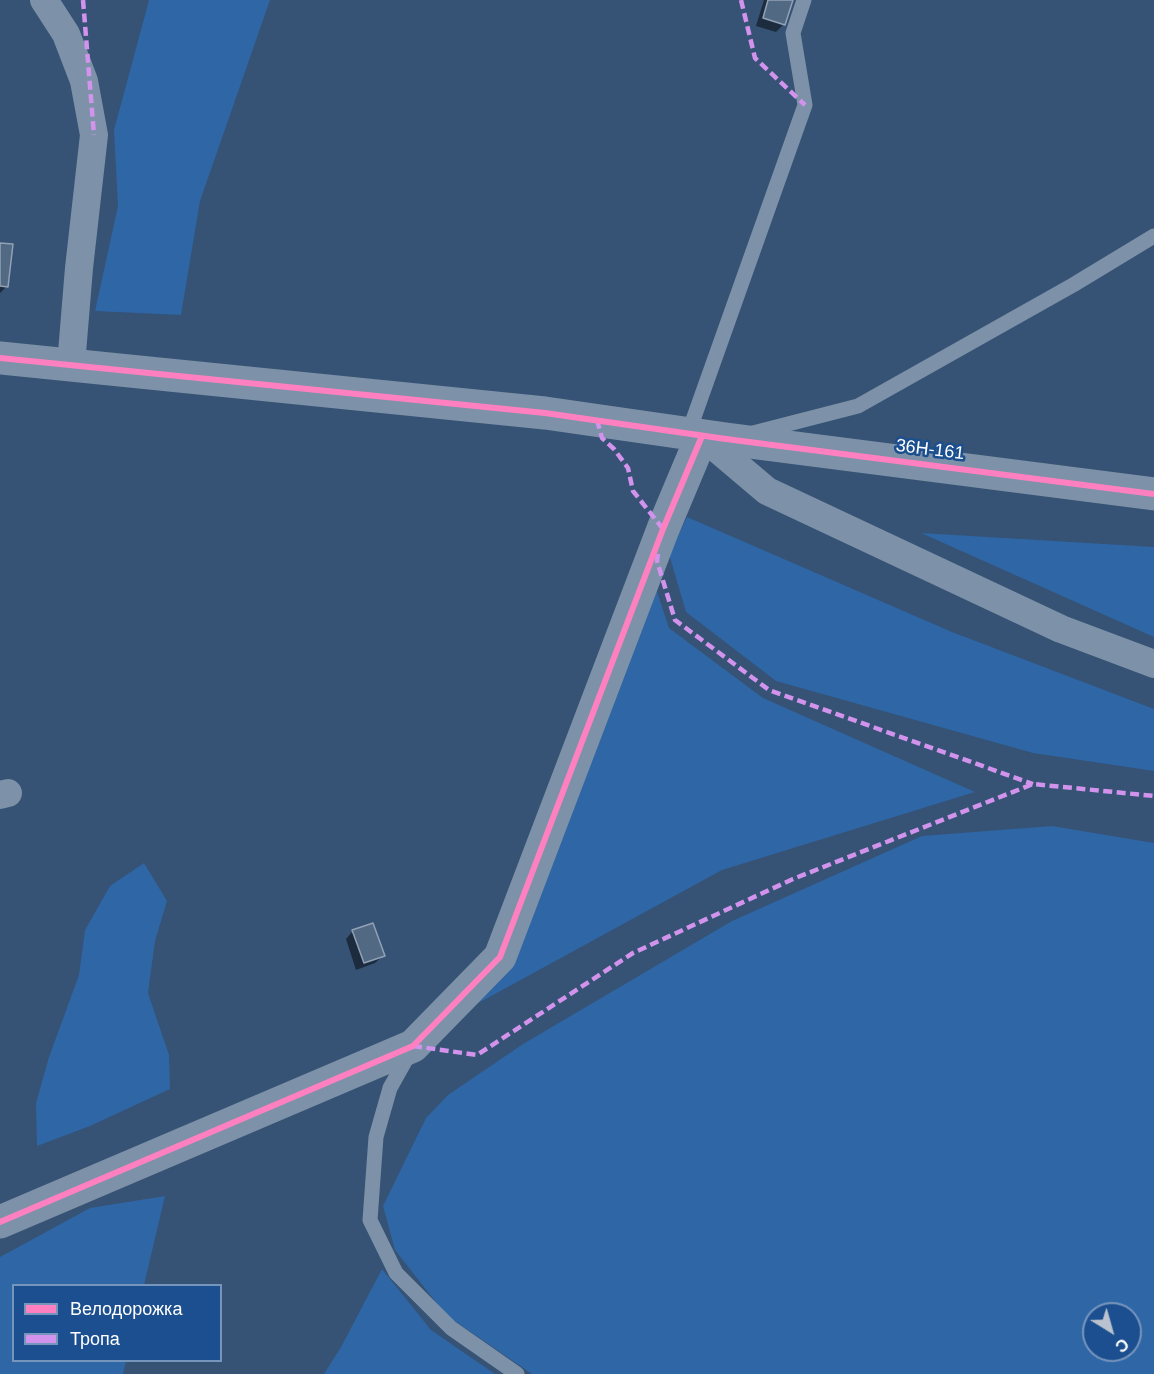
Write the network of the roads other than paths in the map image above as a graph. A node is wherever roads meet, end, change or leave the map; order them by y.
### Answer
1 (44, 0) edge
2 (804, 0) edge
3 (1154, 236) edge
4 (0, 358) edge
5 (71, 365) junction
6 (705, 437) junction
7 (1154, 494) edge
8 (1154, 664) edge
9 (413, 1046) junction
10 (0, 1222) edge
11 (517, 1374) edge

1 - 5 street
2 - 6 lane
3 - 6 lane
4 - 5 street, 36Н-161
5 - 6 street, 36Н-161
6 - 7 street, 36Н-161 / 36Н-161
6 - 8 street
6 - 9 street
9 - 10 street
9 - 11 lane

